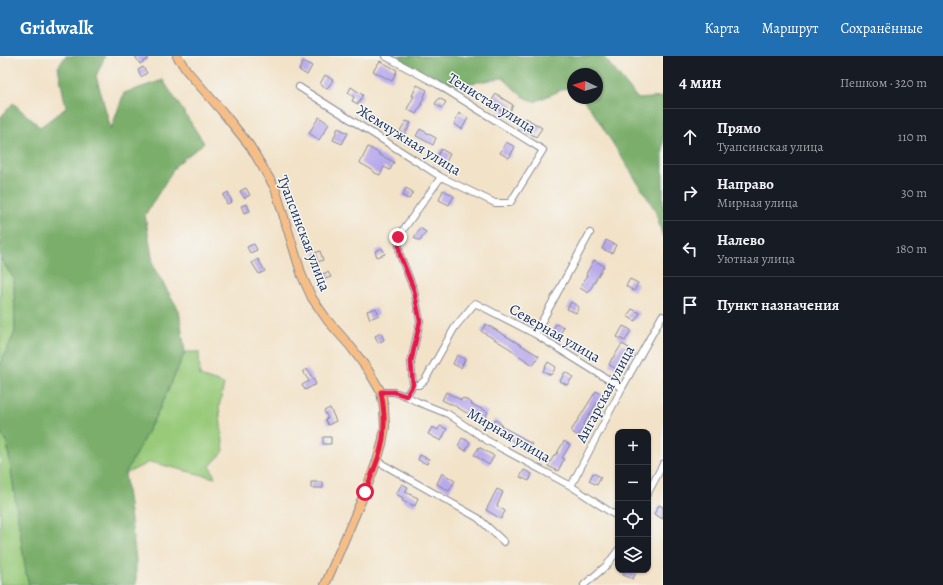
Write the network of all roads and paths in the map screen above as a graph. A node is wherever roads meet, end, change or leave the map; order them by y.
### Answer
1 (177, 56) edge
2 (385, 56) edge
3 (299, 87) dead end
4 (441, 177) junction
5 (510, 203) joint
6 (590, 233) dead end
7 (662, 316) dead end
8 (535, 334) junction
9 (413, 385) junction
10 (622, 388) junction
11 (381, 392) junction
12 (406, 396) junction
13 (377, 461) junction
14 (663, 464) edge
15 (571, 486) junction
16 (651, 487) edge
17 (615, 515) edge
18 (504, 542) dead end
19 (615, 554) edge
20 (325, 585) edge
21 (584, 585) edge

1 - 11 main road, Туапсинская улица
2 - 5 street, Тенистая улица
3 - 4 street, Жемчужная улица
4 - 5 street, Жемчужная улица
4 - 9 street
6 - 8 street
7 - 10 street, Ангарская улица
8 - 9 street, Северная улица
8 - 10 street, Северная улица
9 - 12 street
10 - 15 street, Ангарская улица
11 - 12 street, Мирная улица
11 - 13 main road, Туапсинская улица
12 - 15 street, Мирная улица
13 - 18 street
13 - 20 main road, Туапсинская улица
14 - 16 street
15 - 17 street, Мирная улица
19 - 21 street

